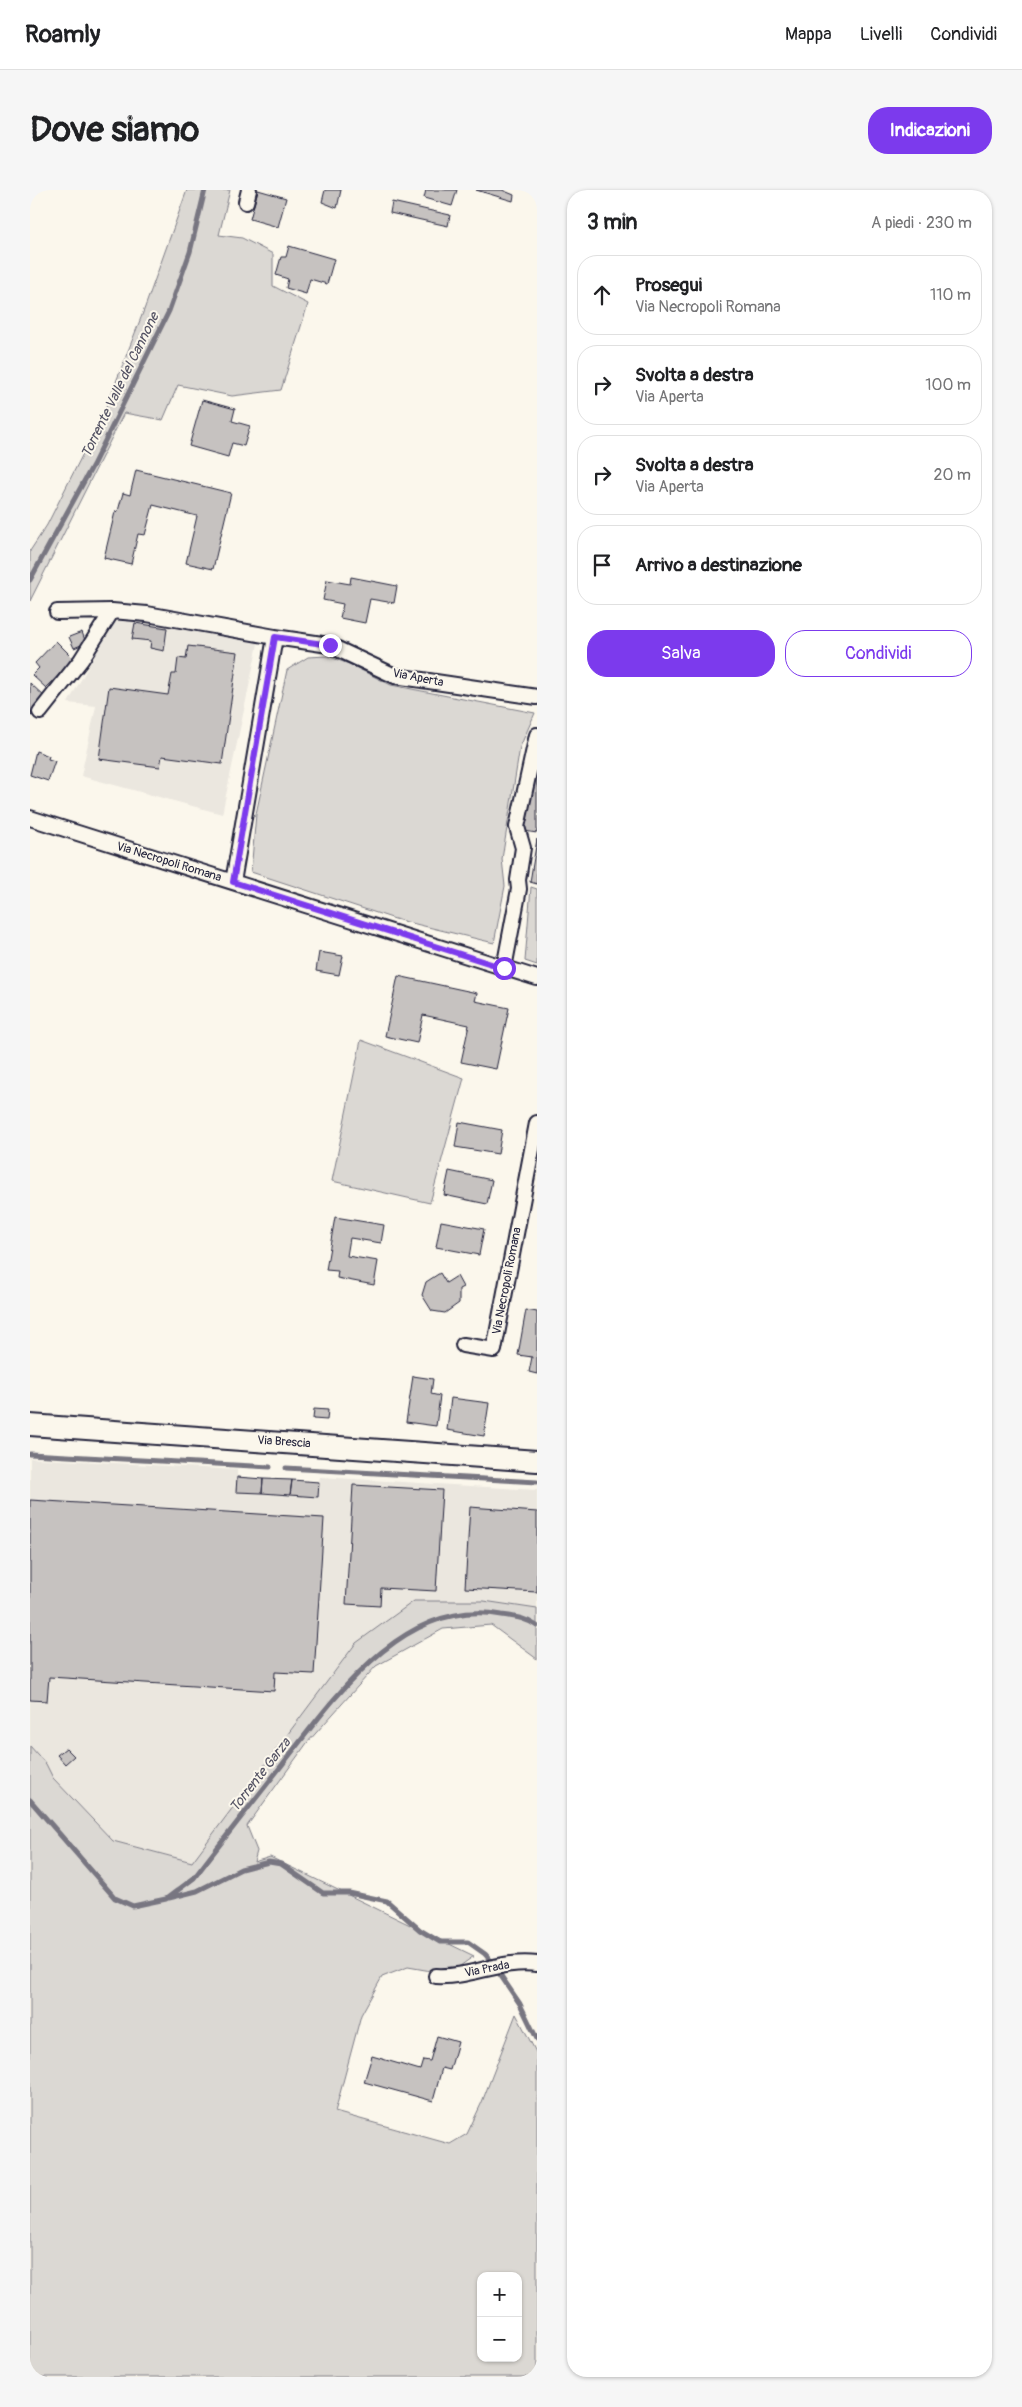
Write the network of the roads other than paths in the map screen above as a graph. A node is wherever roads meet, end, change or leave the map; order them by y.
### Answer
1 (112, 611) junction
2 (57, 612) dead end
3 (275, 637) junction
4 (537, 698) edge
5 (40, 712) dead end
6 (537, 735) edge
7 (30, 818) edge
8 (233, 882) junction
9 (504, 968) junction
10 (537, 978) edge
11 (537, 1123) edge
12 (463, 1345) dead end
13 (30, 1425) edge
14 (537, 1461) edge
15 (537, 1964) edge
16 (436, 1976) dead end

1 - 2 street, Via Aperta
1 - 3 street, Via Aperta
1 - 5 street
3 - 4 street, Via Aperta
3 - 8 street
6 - 9 street
7 - 8 street, Via Necropoli Romana
8 - 9 street, Via Necropoli Romana
9 - 10 street, Via Necropoli Romana
11 - 12 street, Via Necropoli Romana
13 - 14 main road, Via Brescia
15 - 16 street, Via Prada

